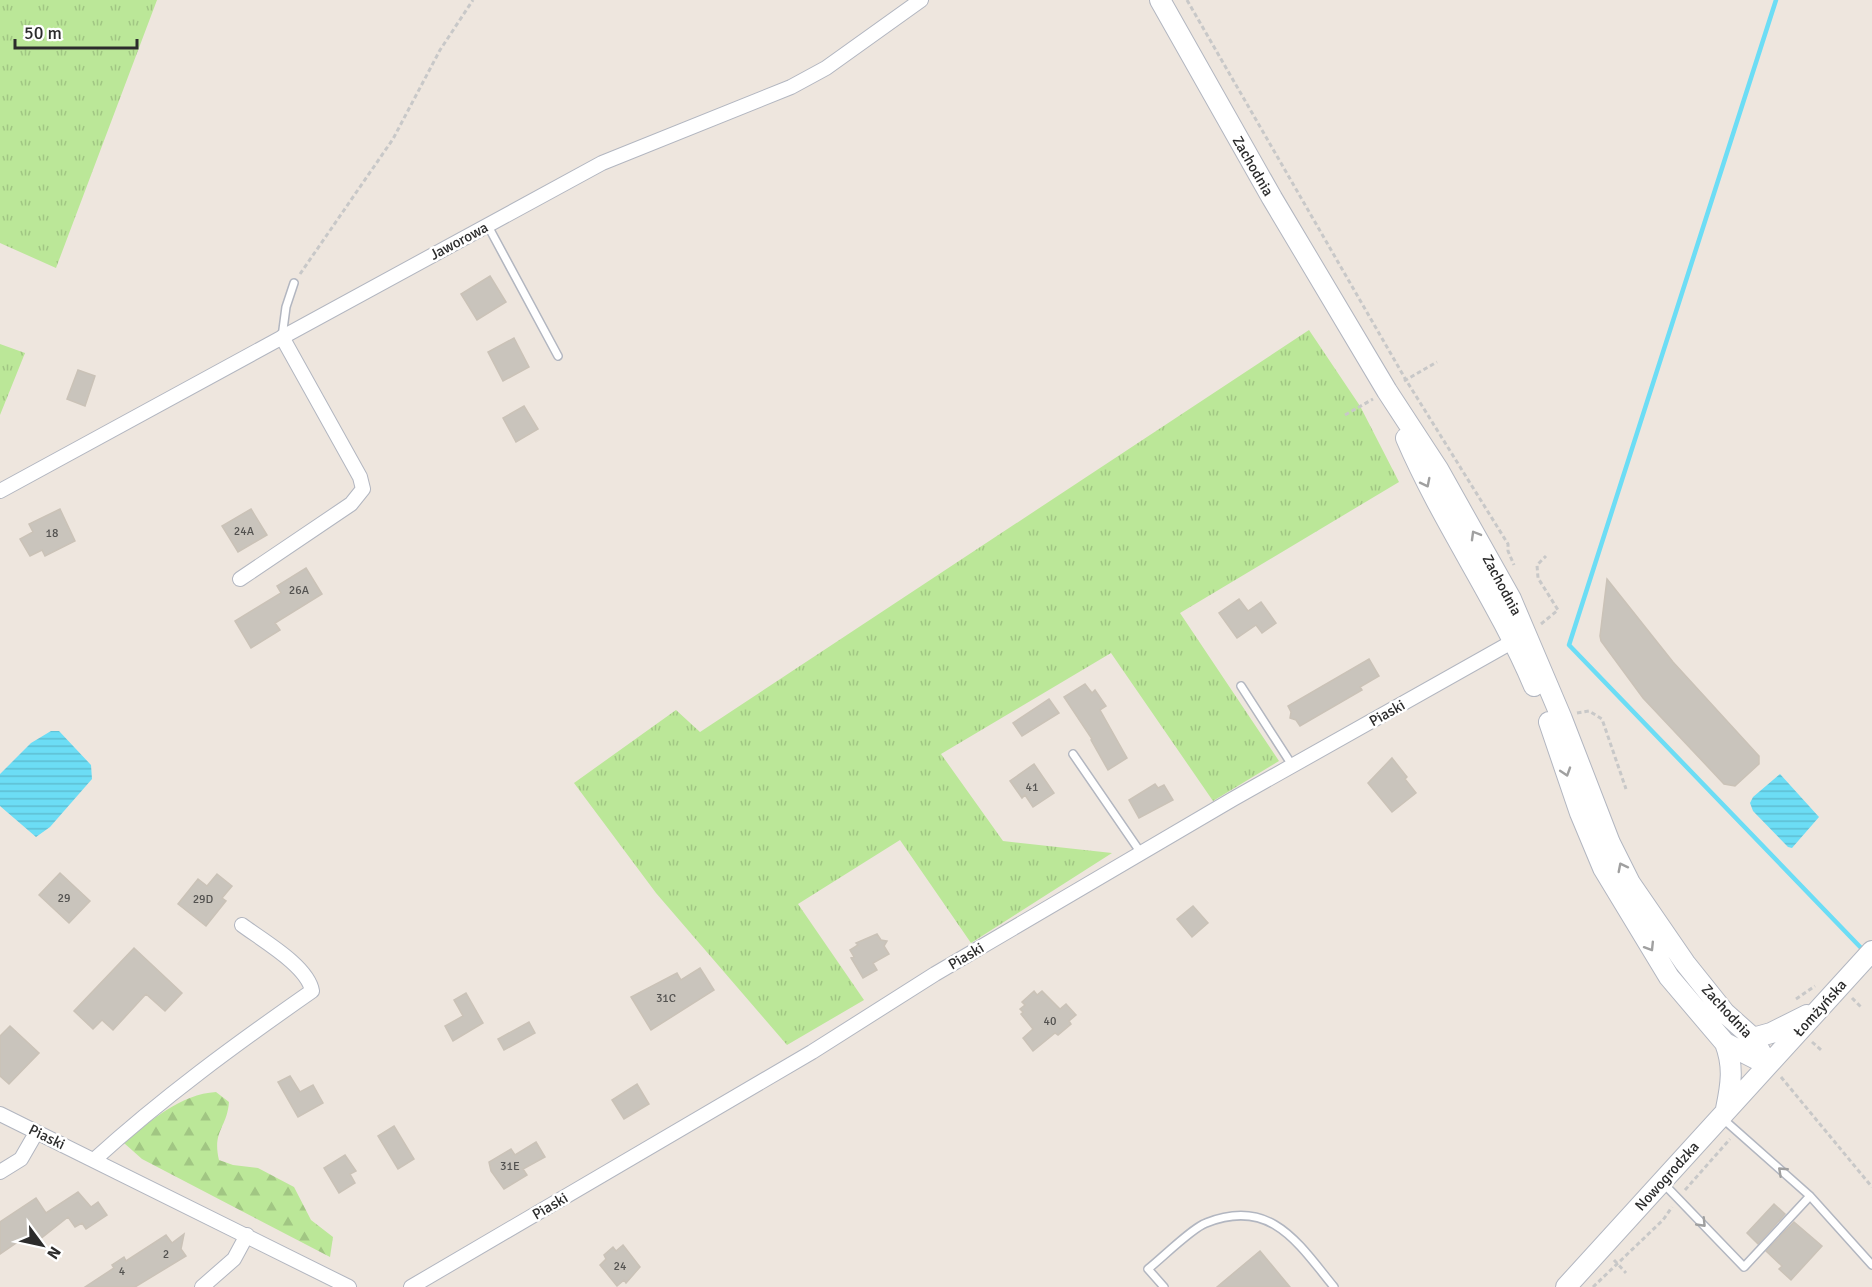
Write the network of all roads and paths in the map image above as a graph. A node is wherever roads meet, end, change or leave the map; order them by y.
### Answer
1 (473, 0) edge
2 (921, 0) edge
3 (1151, 0) edge
4 (1160, 0) edge
5 (1187, 0) edge
6 (1176, 32) junction
7 (488, 226) junction
8 (294, 283) joint
9 (282, 337) junction
10 (558, 356) dead end
11 (0, 491) edge
12 (1546, 556) dead end
13 (1516, 571) dead end
14 (240, 579) dead end
15 (1536, 616) dead end
16 (1531, 633) junction
17 (1241, 686) dead end
18 (1574, 702) dead end
19 (1570, 716) junction
20 (1073, 754) dead end
21 (1292, 765) junction
22 (1626, 789) dead end
23 (1141, 854) junction
24 (242, 925) dead end
25 (1872, 951) edge
26 (1807, 991) dead end
27 (1794, 1001) dead end
28 (1822, 1006) junction
29 (1753, 1038) junction
30 (1725, 1043) junction
31 (1768, 1065) junction
32 (1724, 1113) junction
33 (0, 1114) edge
34 (36, 1133) junction
35 (94, 1160) junction
36 (0, 1172) edge
37 (1661, 1181) junction
38 (1872, 1187) edge
39 (1810, 1196) junction
40 (247, 1235) junction
41 (1872, 1265) edge
42 (202, 1287) edge
43 (349, 1287) edge
44 (411, 1287) edge
45 (1164, 1287) edge
46 (1334, 1287) edge
47 (1566, 1287) edge

1 - 8 path
2 - 7 street, Jaworowa
3 - 6 main road, Zachodnia
4 - 6 main road, Zachodnia
5 - 13 path
6 - 16 main road, Zachodnia
7 - 9 street, Jaworowa
7 - 10 lane
8 - 9 lane
9 - 11 street, Jaworowa
9 - 14 street
12 - 16 path
15 - 16 path
16 - 19 main road, Zachodnia
16 - 21 street, Piaski
16 -> 30 main road, Zachodnia
17 - 21 lane
18 - 19 path
19 - 22 path
29 -> 19 main road, Zachodnia
20 - 23 lane
21 - 23 street, Piaski
23 - 44 street, Piaski
24 - 35 street
25 - 28 main road, Łomżyńska
26 - 27 path
28 - 29 main road
28 - 31 main road, Łomżyńska
29 - 31 main road, Zachodnia
30 - 31 main road, Zachodnia
30 - 32 main road
31 - 32 main road, Nowogrodzka
31 - 38 path
32 - 37 main road, Nowogrodzka
39 -> 32 lane
33 - 34 street, Piaski
34 - 35 street, Piaski
34 - 36 street
35 - 40 street, Piaski
37 -> 39 lane
37 - 47 main road, Nowogrodzka
39 - 41 lane
40 - 42 street
40 - 43 street, Piaski
45 - 46 lane

